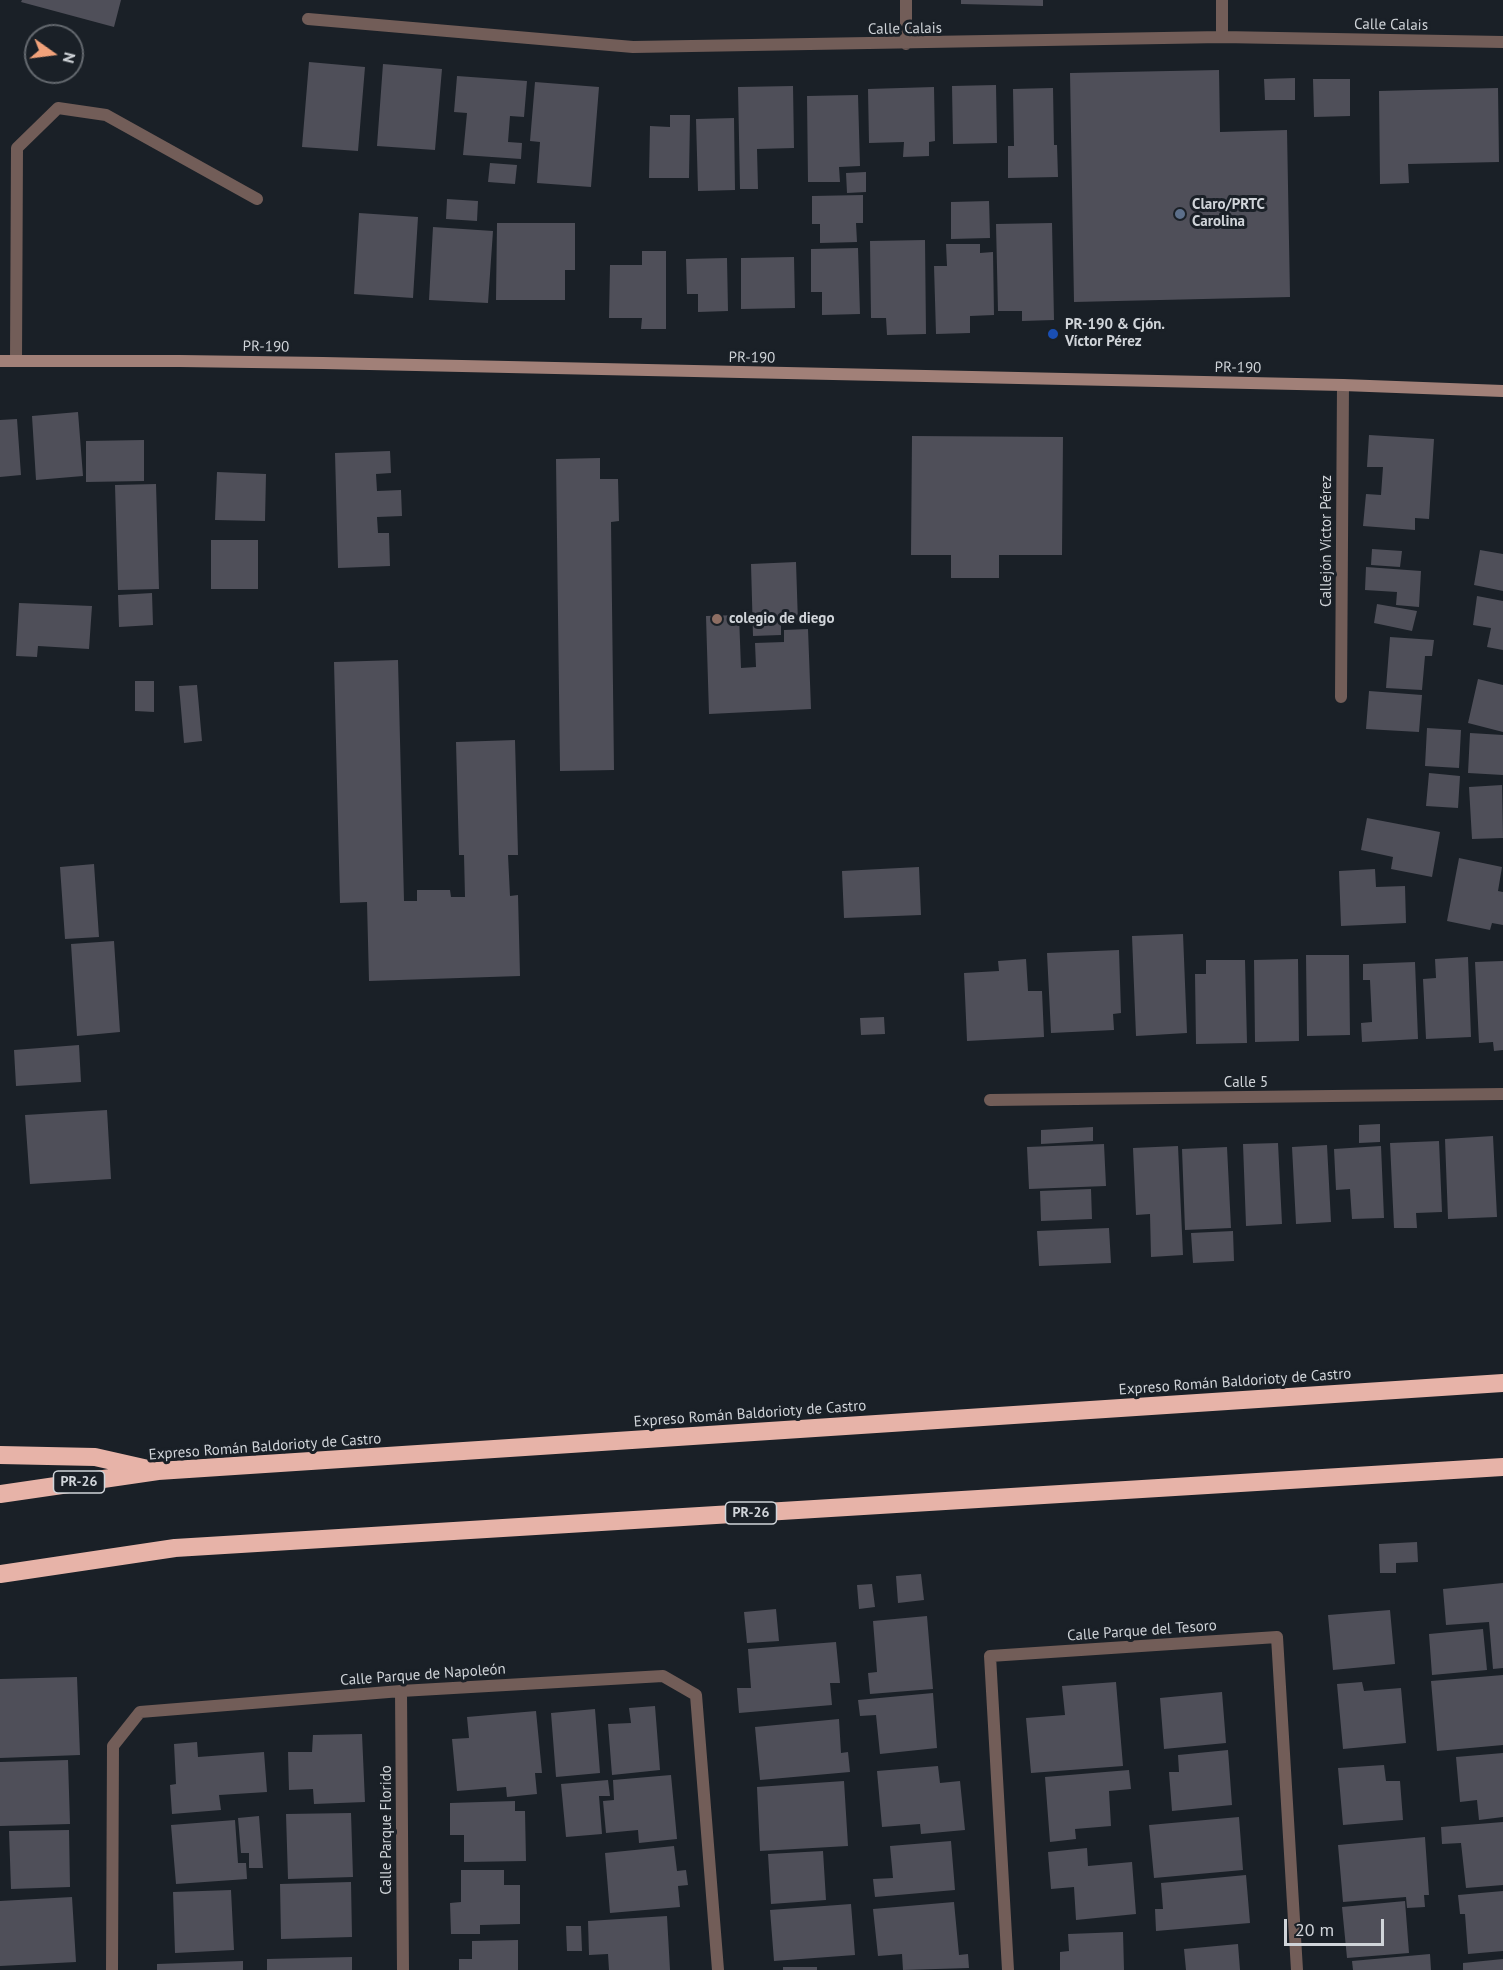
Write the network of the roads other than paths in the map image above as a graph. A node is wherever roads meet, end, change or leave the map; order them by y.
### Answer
1 (906, 0) edge
2 (1222, 0) edge
3 (308, 19) dead end
4 (1222, 37) junction
5 (1503, 42) edge
6 (906, 44) junction
7 (257, 199) dead end
8 (0, 361) edge
9 (16, 361) junction
10 (1343, 385) junction
11 (1503, 391) edge
12 (1341, 697) dead end
13 (1503, 1094) edge
14 (990, 1100) dead end
15 (1503, 1383) edge
16 (0, 1455) edge
17 (1503, 1467) edge
18 (158, 1471) junction
19 (0, 1494) edge
20 (0, 1574) edge
21 (401, 1691) junction
22 (112, 1970) edge
23 (403, 1970) edge
24 (718, 1970) edge
25 (1008, 1970) edge
26 (1297, 1970) edge

1 - 6 street
2 - 4 street
3 - 6 street, Calle Calais
4 - 5 street, Calle Calais
4 - 6 street, Calle Calais
7 - 9 street
8 - 9 street, PR-190 / PR-190
9 - 10 street, PR-190 / PR-190
10 - 11 street, PR-190 / PR-190
10 - 12 street, Callejón Víctor Pérez
13 - 14 street, Calle 5
15 - 18 highway, Expreso Román Baldorioty de Castro / PR-26
16 - 18 highway
17 - 20 highway, PR-26
18 - 19 highway, Expreso Román Baldorioty de Castro / PR-26
21 - 22 street, Calle Parque de Napoleón
21 - 23 street, Calle Parque Florido
21 - 24 street, Calle Parque de Napoleón
25 - 26 street, Calle Parque del Tesoro

